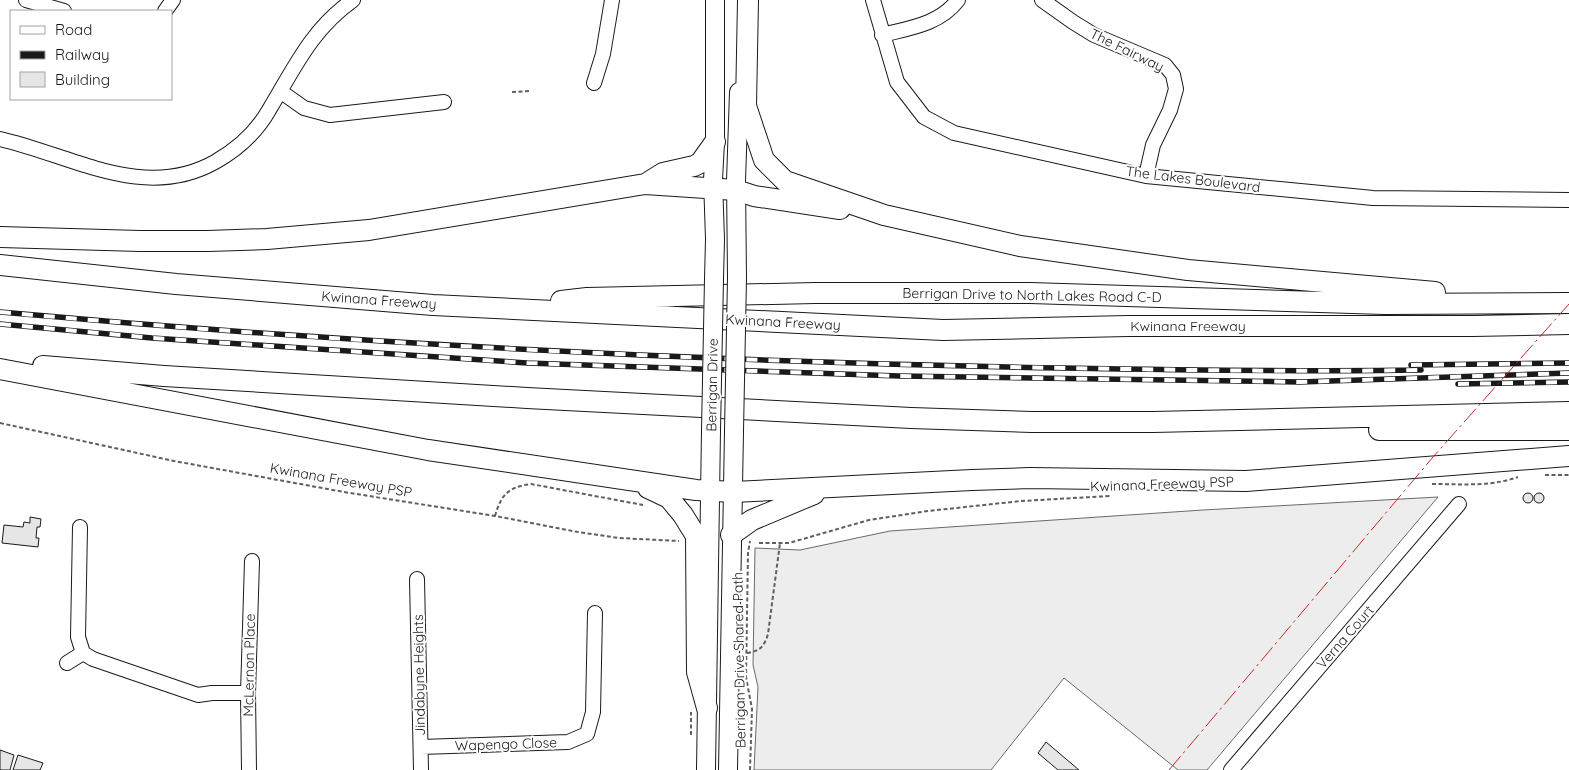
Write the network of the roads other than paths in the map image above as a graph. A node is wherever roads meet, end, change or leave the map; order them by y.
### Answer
1 (26, 0) edge
2 (174, 0) edge
3 (353, 0) edge
4 (612, 0) edge
5 (715, 0) edge
6 (741, 0) edge
7 (748, 0) edge
8 (873, 0) edge
9 (958, 0) edge
10 (1042, 0) edge
11 (61, 10) edge
12 (166, 10) edge
13 (882, 35) junction
14 (594, 83) dead end
15 (280, 91) junction
16 (444, 102) dead end
17 (0, 139) edge
18 (716, 142) junction
19 (1146, 176) junction
20 (645, 184) junction
21 (714, 188) junction
22 (736, 190) junction
23 (1569, 200) edge
24 (884, 215) junction
25 (0, 237) edge
26 (0, 265) edge
27 (1569, 295) edge
28 (1569, 303) edge
29 (495, 308) junction
30 (1569, 324) edge
31 (0, 362) edge
32 (0, 369) edge
33 (1569, 412) edge
34 (1153, 422) junction
35 (1569, 430) edge
36 (1569, 456) edge
37 (633, 481) junction
38 (832, 488) junction
39 (710, 490) junction
40 (734, 492) junction
41 (1459, 504) dead end
42 (80, 527) dead end
43 (732, 535) junction
44 (252, 561) dead end
45 (417, 579) dead end
46 (595, 613) dead end
47 (83, 653) junction
48 (67, 663) dead end
49 (248, 693) junction
50 (707, 708) junction
51 (421, 747) junction
52 (249, 770) edge
53 (421, 770) edge
54 (706, 770) edge
55 (728, 770) edge
56 (1231, 770) edge

1 - 11 street
2 - 12 street
3 - 15 street
4 - 14 street
5 - 18 main road, Berrigan Drive
6 - 22 main road, Berrigan Drive
7 - 24 highway
8 - 13 street, The Lakes Boulevard
9 - 13 street
10 - 19 street, The Fairway
13 - 19 street, The Lakes Boulevard
15 - 16 street
15 - 17 street
18 - 20 highway
18 - 21 main road, Berrigan Drive
19 - 23 street, The Lakes Boulevard
20 - 21 highway
20 - 25 highway
21 - 22 highway
21 - 39 main road, Berrigan Drive, bridge
22 - 24 highway
22 - 40 main road, Berrigan Drive, bridge
24 - 27 highway
26 - 29 highway, Kwinana Freeway
28 - 29 highway, Berrigan Drive to North Lakes Road C-D
29 - 30 highway, Kwinana Freeway
31 - 34 highway
32 - 37 highway
33 - 34 highway
34 - 35 highway
36 - 38 highway
37 - 39 highway
37 - 50 highway
38 - 40 highway
38 - 43 highway
39 - 40 highway
39 - 50 main road, Berrigan Drive
40 - 43 main road, Berrigan Drive
41 - 56 street, Verna Court
42 - 47 street
43 - 55 main road, Berrigan Drive
44 - 49 street, McLernon Place
45 - 51 street, Jindabyne Heights
46 - 51 street, Wapengo Close
47 - 48 street
47 - 49 street
49 - 52 street, McLernon Place
50 - 54 main road, Berrigan Drive
51 - 53 street, Jindabyne Heights

